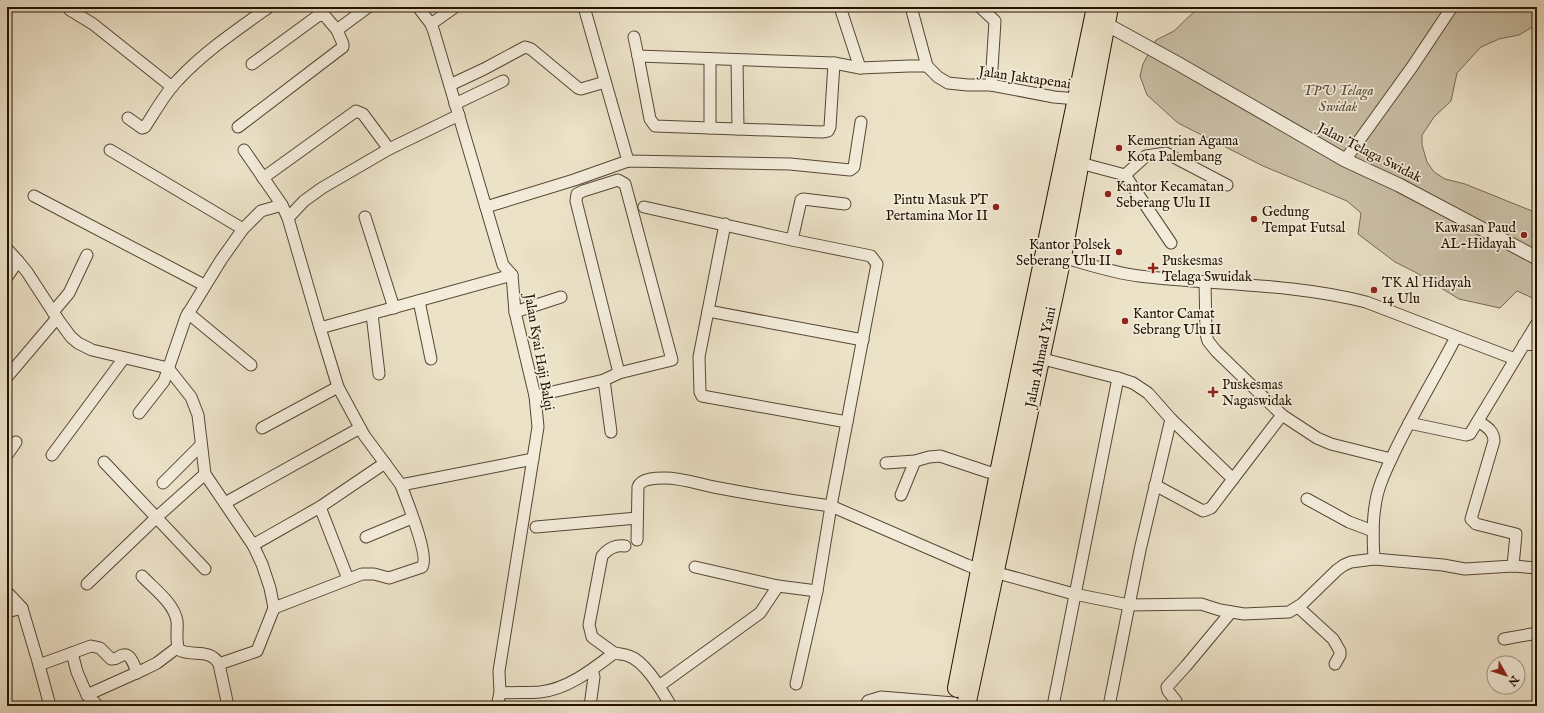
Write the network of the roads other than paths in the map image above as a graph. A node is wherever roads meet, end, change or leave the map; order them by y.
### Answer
1 (368, 7) edge
2 (418, 7) edge
3 (455, 7) edge
4 (584, 7) edge
5 (840, 7) edge
6 (911, 7) edge
7 (980, 7) edge
8 (1452, 7) edge
9 (70, 8) edge
10 (264, 9) edge
11 (1101, 14) edge
12 (431, 24) junction
13 (337, 30) junction
14 (634, 37) dead end
15 (638, 56) junction
16 (710, 59) junction
17 (737, 60) junction
18 (834, 63) junction
19 (252, 64) dead end
20 (927, 66) junction
21 (860, 68) junction
22 (503, 81) dead end
23 (605, 82) junction
24 (450, 85) junction
25 (991, 85) junction
26 (172, 87) junction
27 (1077, 99) junction
28 (456, 104) junction
29 (459, 115) junction
30 (128, 118) dead end
31 (861, 122) dead end
32 (238, 127) dead end
33 (710, 128) junction
34 (738, 129) junction
35 (389, 149) junction
36 (110, 150) dead end
37 (244, 150) dead end
38 (1345, 160) junction
39 (628, 161) junction
40 (1080, 163) junction
41 (1125, 175) junction
42 (263, 178) junction
43 (1227, 185) dead end
44 (34, 196) dead end
45 (845, 204) dead end
46 (282, 205) junction
47 (486, 206) junction
48 (644, 207) dead end
49 (365, 217) dead end
50 (288, 218) junction
51 (724, 224) junction
52 (243, 229) junction
53 (792, 240) junction
54 (1170, 243) dead end
55 (7, 249) edge
56 (87, 255) dead end
57 (1062, 257) junction
58 (1537, 258) edge
59 (18, 261) junction
60 (512, 275) junction
61 (7, 277) edge
62 (1205, 281) junction
63 (204, 286) junction
64 (561, 297) dead end
65 (419, 301) junction
66 (394, 308) junction
67 (708, 311) junction
68 (515, 312) junction
69 (188, 313) junction
70 (372, 314) junction
71 (55, 315) junction
72 (1537, 323) edge
73 (320, 328) junction
74 (1456, 337) junction
75 (863, 340) junction
76 (1524, 344) junction
77 (1537, 345) edge
78 (124, 358) junction
79 (1040, 358) junction
80 (431, 359) dead end
81 (1515, 359) junction
82 (251, 365) dead end
83 (168, 368) junction
84 (619, 373) junction
85 (379, 374) dead end
86 (7, 377) edge
87 (1118, 378) junction
88 (604, 380) junction
89 (338, 387) junction
90 (535, 396) junction
91 (139, 412) dead end
92 (1282, 415) junction
93 (1171, 419) junction
94 (1478, 421) junction
95 (847, 422) junction
96 (1409, 423) junction
97 (262, 428) dead end
98 (360, 428) junction
99 (611, 432) dead end
100 (16, 442) dead end
101 (201, 445) junction
102 (52, 454) dead end
103 (7, 455) edge
104 (533, 458) junction
105 (1391, 459) junction
106 (914, 461) junction
107 (104, 462) dead end
108 (385, 463) junction
109 (886, 463) dead end
110 (205, 474) junction
111 (999, 474) junction
112 (1233, 479) junction
113 (163, 483) dead end
114 (401, 485) junction
115 (1155, 486) junction
116 (901, 495) dead end
117 (1307, 499) dead end
118 (225, 503) junction
119 (831, 506) junction
120 (320, 507) junction
121 (157, 516) junction
122 (412, 518) junction
123 (637, 518) junction
124 (536, 527) dead end
125 (1373, 531) junction
126 (366, 537) dead end
127 (637, 540) dead end
128 (253, 545) junction
129 (625, 546) dead end
130 (1374, 559) junction
131 (1513, 566) junction
132 (695, 567) dead end
133 (1537, 568) edge
134 (205, 569) dead end
135 (987, 571) junction
136 (142, 576) dead end
137 (348, 579) junction
138 (87, 584) dead end
139 (778, 586) junction
140 (817, 591) junction
141 (7, 592) edge
142 (1074, 594) junction
143 (1129, 605) junction
144 (1298, 607) junction
145 (22, 608) junction
146 (274, 608) junction
147 (7, 612) edge
148 (1231, 612) junction
149 (1537, 633) edge
150 (1504, 639) dead end
151 (178, 647) junction
152 (614, 652) junction
153 (72, 654) junction
154 (219, 664) junction
155 (1335, 664) dead end
156 (39, 665) junction
157 (592, 670) junction
158 (137, 673) junction
159 (796, 684) dead end
160 (659, 686) junction
161 (500, 693) junction
162 (87, 695) junction
163 (958, 705) edge
164 (1112, 705) edge
165 (50, 706) edge
166 (98, 706) edge
167 (228, 706) edge
168 (488, 706) edge
169 (497, 706) edge
170 (590, 706) edge
171 (671, 706) edge
172 (865, 706) edge
173 (1052, 706) edge
174 (1173, 706) edge

1 - 13 street
2 - 12 street, Jalan Kyai Haji Balqi
3 - 12 street
4 - 23 street
5 - 21 street
6 - 20 street
7 - 25 street
8 - 38 street
9 - 26 street
10 - 26 street
11 - 27 highway, Jalan Ahmad Yani
11 - 38 street, Jalan Telaga Swidak
11 - 40 highway, Jalan Ahmad Yani
12 - 24 street, Jalan Kyai Haji Balqi
13 - 19 street
13 - 32 street
14 - 15 street
15 - 16 street
15 - 33 street
16 - 17 street
16 - 33 street
17 - 18 street
17 - 34 street
18 - 21 street
18 - 34 street
20 - 21 street
20 - 25 street, Jalan Jaktapenai
22 - 28 street
23 - 24 street
23 - 39 street
24 - 28 street, Jalan Kyai Haji Balqi
25 - 27 street, Jalan Jaktapenai
26 - 30 street
27 - 111 highway, Jalan Ahmad Yani
28 - 29 street, Jalan Kyai Haji Balqi
29 - 35 street
29 - 47 street, Jalan Kyai Haji Balqi
31 - 39 street
33 - 34 street
35 - 42 street
35 - 50 street
36 - 52 street
37 - 42 street
38 - 58 street, Jalan Telaga Swidak
39 - 47 street
40 - 41 street
40 - 57 highway, Jalan Ahmad Yani
41 - 43 street
41 - 54 street
42 - 46 street
44 - 63 street
45 - 53 street
46 - 50 street
46 - 52 street
47 - 60 street, Jalan Kyai Haji Balqi
48 - 51 street
49 - 66 street
50 - 73 street
51 - 53 street
51 - 67 street
52 - 63 street
53 - 75 street
55 - 59 street
56 - 71 street
57 - 62 street
57 - 79 highway, Jalan Ahmad Yani
59 - 61 street
59 - 71 street
60 - 65 street
60 - 68 street, Jalan Kyai Haji Balqi
62 - 74 street
62 - 92 street
63 - 69 street
64 - 68 street
65 - 66 street
65 - 80 street
66 - 70 street
67 - 75 street
67 - 95 street
68 - 90 street, Jalan Kyai Haji Balqi
69 - 82 street
69 - 83 street
70 - 73 street
70 - 85 street
71 - 78 street
71 - 86 street
72 - 76 street
73 - 89 street
74 - 81 street
74 - 96 street
75 - 95 street
76 - 77 street
76 - 81 street
78 - 83 street
78 - 102 street
79 - 87 street
79 - 135 highway, Jalan Ahmad Yani
81 - 94 street
83 - 91 street
83 - 101 street
84 - 84 street
84 - 88 street
87 - 93 street
87 - 142 street
88 - 90 street
88 - 99 street
89 - 97 street
89 - 98 street
90 - 104 street, Jalan Kyai Haji Balqi
92 - 105 street
92 - 112 street
93 - 112 street
93 - 115 street
94 - 96 street
94 - 131 street
95 - 119 street
96 - 105 street
98 - 108 street
98 - 118 street
100 - 103 street
101 - 110 street
101 - 113 street
104 - 114 street
104 - 161 street, Jalan Kyai Haji Balqi
105 - 125 street
106 - 109 street
106 - 111 street
106 - 116 street
107 - 121 street
108 - 114 street
108 - 120 street
110 - 118 street
110 - 121 street
111 - 135 highway, Jalan Ahmad Yani
112 - 115 street
114 - 122 street
115 - 143 street
117 - 125 street
118 - 128 street
119 - 123 street
119 - 135 street
119 - 140 street
120 - 128 street
120 - 137 street
121 - 134 street
121 - 138 street
122 - 126 street
122 - 137 street
123 - 124 street
123 - 127 street
125 - 130 street
128 - 146 street
129 - 152 street
130 - 131 street
130 - 144 street
131 - 133 street
132 - 139 street
135 - 142 street
135 - 163 highway, Jalan Ahmad Yani
136 - 151 street
137 - 146 street
139 - 140 street
139 - 160 street
140 - 159 street
141 - 145 street
142 - 143 street
142 - 173 street
143 - 148 street
143 - 164 street
144 - 148 street
144 - 155 street
145 - 147 street
145 - 156 street
146 - 154 street
148 - 174 street
149 - 150 street
151 - 154 street
151 - 158 street
152 - 157 street
152 - 160 street
153 - 156 street
153 - 158 street
153 - 162 street
154 - 167 street
156 - 165 street
157 - 161 street
157 - 170 street
158 - 162 street
160 - 171 street
161 - 168 street
161 - 169 street, Jalan Kyai Haji Balqi
162 - 166 street
163 - 172 street

